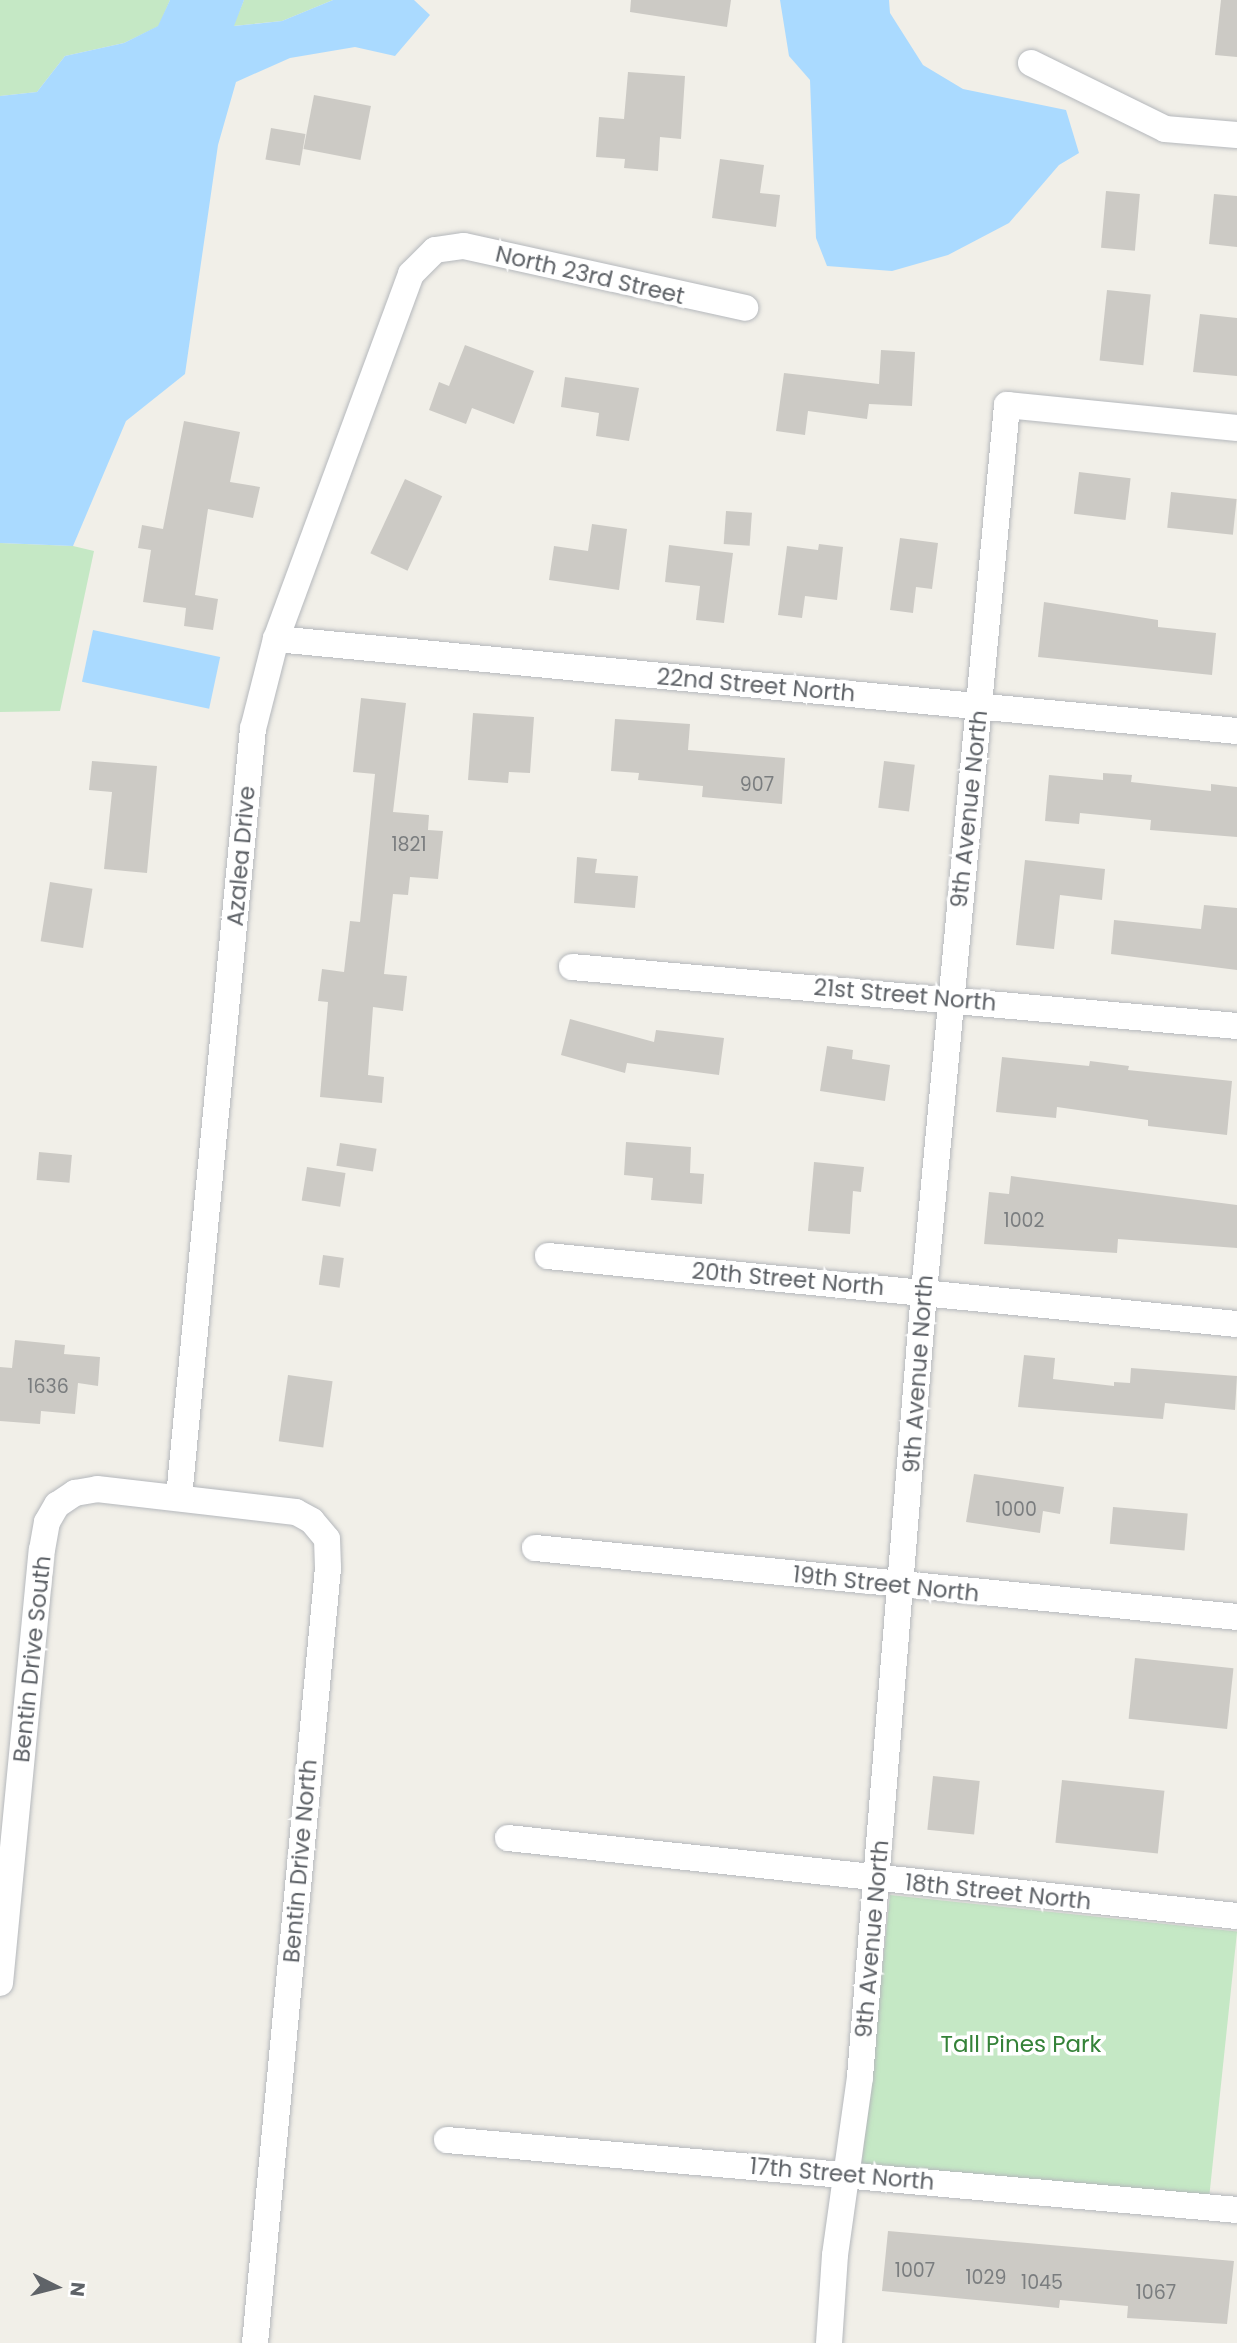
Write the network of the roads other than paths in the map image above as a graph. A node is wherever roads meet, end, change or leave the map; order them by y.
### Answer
1 (1031, 63) dead end
2 (1237, 135) edge
3 (435, 250) joint
4 (745, 308) dead end
5 (1237, 428) edge
6 (276, 639) junction
7 (980, 706) junction
8 (1237, 731) edge
9 (572, 967) dead end
10 (950, 999) junction
11 (1237, 1026) edge
12 (548, 1256) dead end
13 (924, 1292) junction
14 (1237, 1324) edge
15 (179, 1497) junction
16 (535, 1548) dead end
17 (902, 1586) junction
18 (1237, 1617) edge
19 (508, 1838) dead end
20 (877, 1881) junction
21 (1237, 1916) edge
22 (0, 1983) edge
23 (447, 2140) dead end
24 (846, 2173) junction
25 (1237, 2210) edge
26 (255, 2343) edge
27 (830, 2343) edge

1 - 2 street
3 - 4 street, North 23rd Street
3 - 6 street, Azalea Drive
5 - 7 street, 9th Avenue North
6 - 7 street, 22nd Street North
6 - 15 street, Azalea Drive
7 - 8 street, 22nd Street North
7 - 10 street, 9th Avenue North
9 - 10 street, 21st Street North
10 - 11 street, 21st Street North
10 - 13 street, 9th Avenue North
12 - 13 street, 20th Street North
13 - 14 street, 20th Street North
13 - 17 street, 9th Avenue North
15 - 22 street, Bentin Drive South
15 - 26 street, Bentin Drive North
16 - 17 street, 19th Street North
17 - 18 street, 19th Street North
17 - 20 street, 9th Avenue North
19 - 20 street, 18th Street North
20 - 21 street, 18th Street North
20 - 24 street, 9th Avenue North
23 - 24 street, 17th Street North
24 - 25 street, 17th Street North
24 - 27 street, 9th Avenue North

